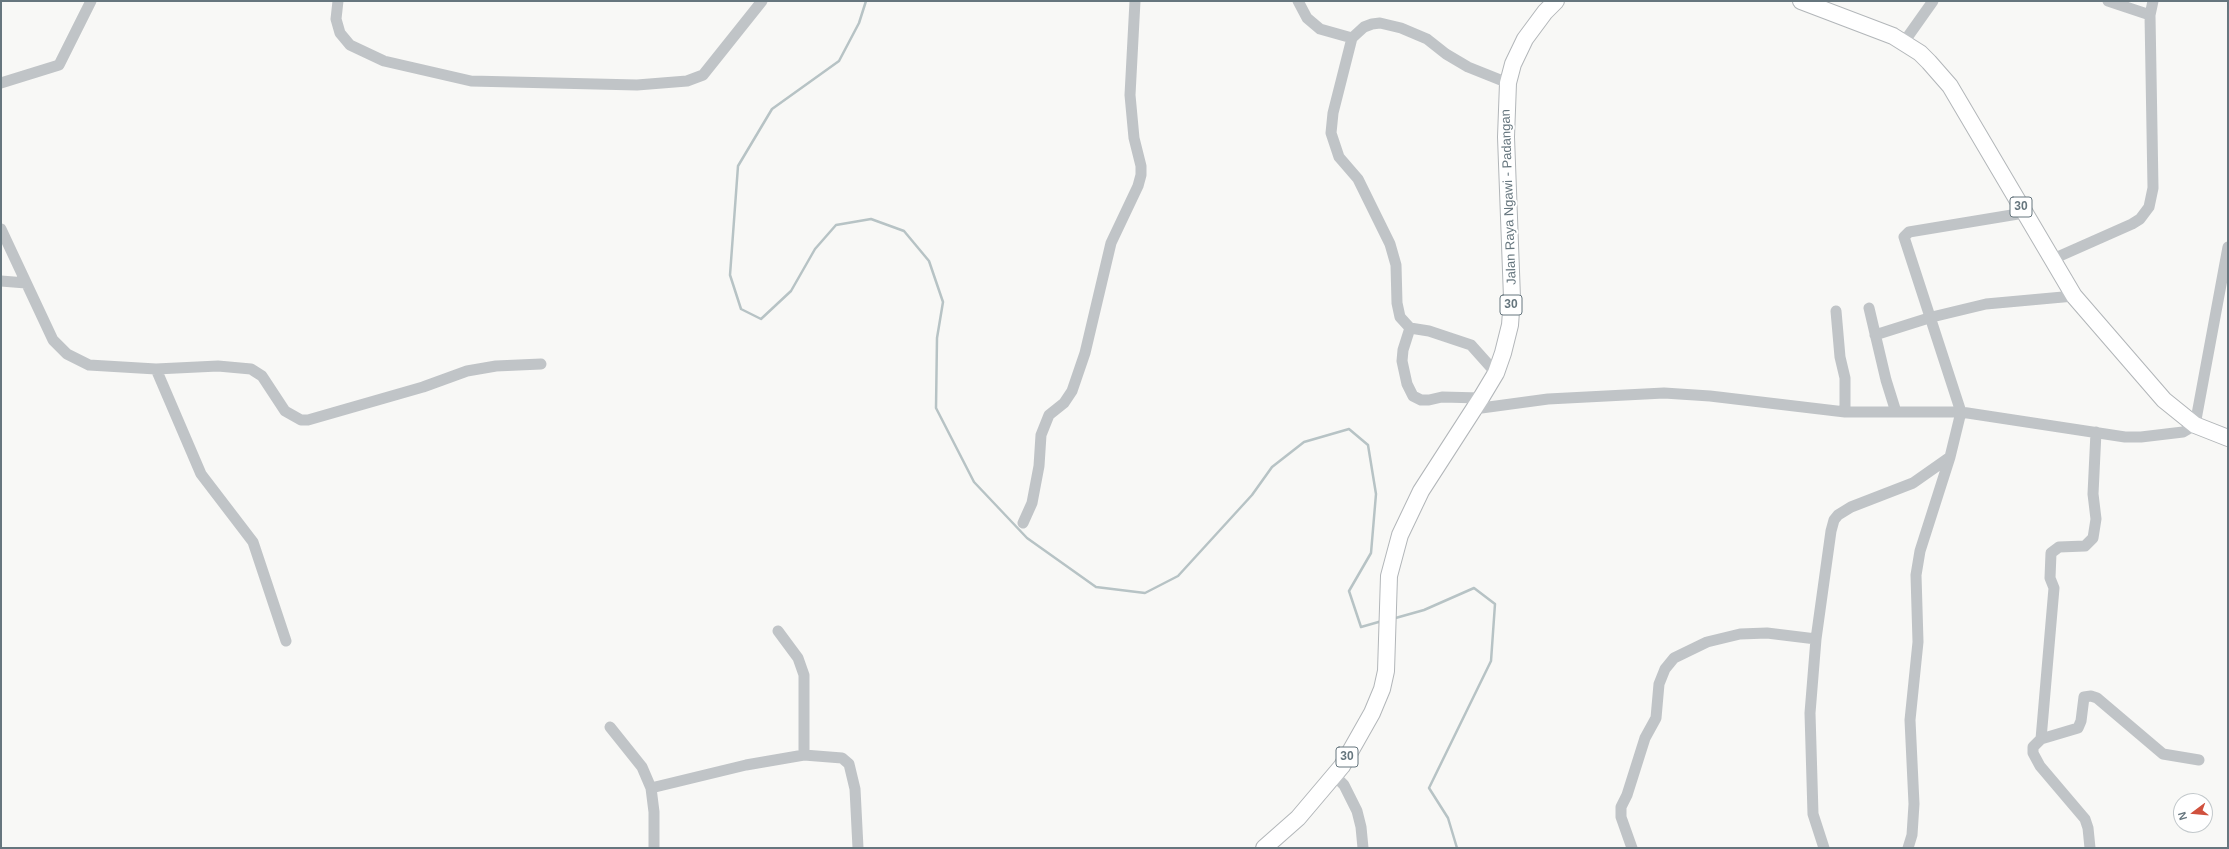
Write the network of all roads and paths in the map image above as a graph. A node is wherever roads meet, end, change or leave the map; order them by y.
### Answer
1 (91, 1) edge
2 (338, 1) edge
3 (762, 1) edge
4 (1135, 1) edge
5 (1298, 1) edge
6 (1556, 1) edge
7 (1801, 1) edge
8 (1932, 1) edge
9 (2108, 1) edge
10 (2153, 1) edge
11 (2150, 14) junction
12 (1352, 38) junction
13 (1904, 42) junction
14 (1508, 82) junction
15 (1, 83) edge
16 (2024, 212) junction
17 (1, 229) edge
18 (2228, 247) edge
19 (2053, 259) junction
20 (1, 282) edge
21 (26, 283) junction
22 (2074, 296) junction
23 (1869, 308) dead end
24 (1836, 311) dead end
25 (1932, 317) junction
26 (1410, 328) junction
27 (1875, 334) junction
28 (541, 364) dead end
29 (156, 369) junction
30 (1496, 373) junction
31 (1478, 404) junction
32 (1845, 412) junction
33 (1896, 412) junction
34 (1961, 412) junction
35 (2195, 425) junction
36 (2096, 432) junction
37 (2228, 438) edge
38 (1950, 457) junction
39 (1023, 523) dead end
40 (778, 631) dead end
41 (1816, 639) junction
42 (286, 641) dead end
43 (610, 727) dead end
44 (2041, 739) junction
45 (804, 755) junction
46 (2199, 760) dead end
47 (1334, 775) junction
48 (652, 788) junction
49 (654, 848) edge
50 (858, 848) edge
51 (1264, 848) edge
52 (1363, 848) edge
53 (1632, 848) edge
54 (1824, 848) edge
55 (1908, 848) edge
56 (2090, 848) edge

1 - 15 street
2 - 3 street
4 - 39 street
5 - 12 street
6 - 14 highway, Jalan Raya Ngawi - Padangan / 30
7 - 13 highway, 30
8 - 13 street
9 - 11 street
10 - 11 street
11 - 19 street
12 - 14 street
12 - 26 street
13 - 16 highway, 30
14 - 30 highway, Jalan Raya Ngawi - Padangan / 30
16 - 19 highway, 30
16 - 25 street
17 - 21 street
18 - 35 street
19 - 22 highway, 30
20 - 21 street
21 - 29 street
22 - 25 street
22 - 35 highway, 30
23 - 27 street
24 - 32 street
25 - 27 street
25 - 34 street
26 - 30 street
26 - 31 street
27 - 33 street
28 - 29 street
29 - 42 street
30 - 31 highway, Jalan Raya Ngawi - Padangan / 30
31 - 32 street
31 - 47 highway, Jalan Raya Ngawi - Padangan / 30
32 - 33 street
33 - 34 street
34 - 36 street
34 - 38 street
35 - 36 street
35 - 37 highway, 30
36 - 44 street
38 - 41 street
38 - 55 street
40 - 45 street
41 - 53 street
41 - 54 street
43 - 48 street
44 - 46 street
44 - 56 street
45 - 48 street
45 - 50 street
47 - 51 highway, 30
47 - 52 street
48 - 49 street

